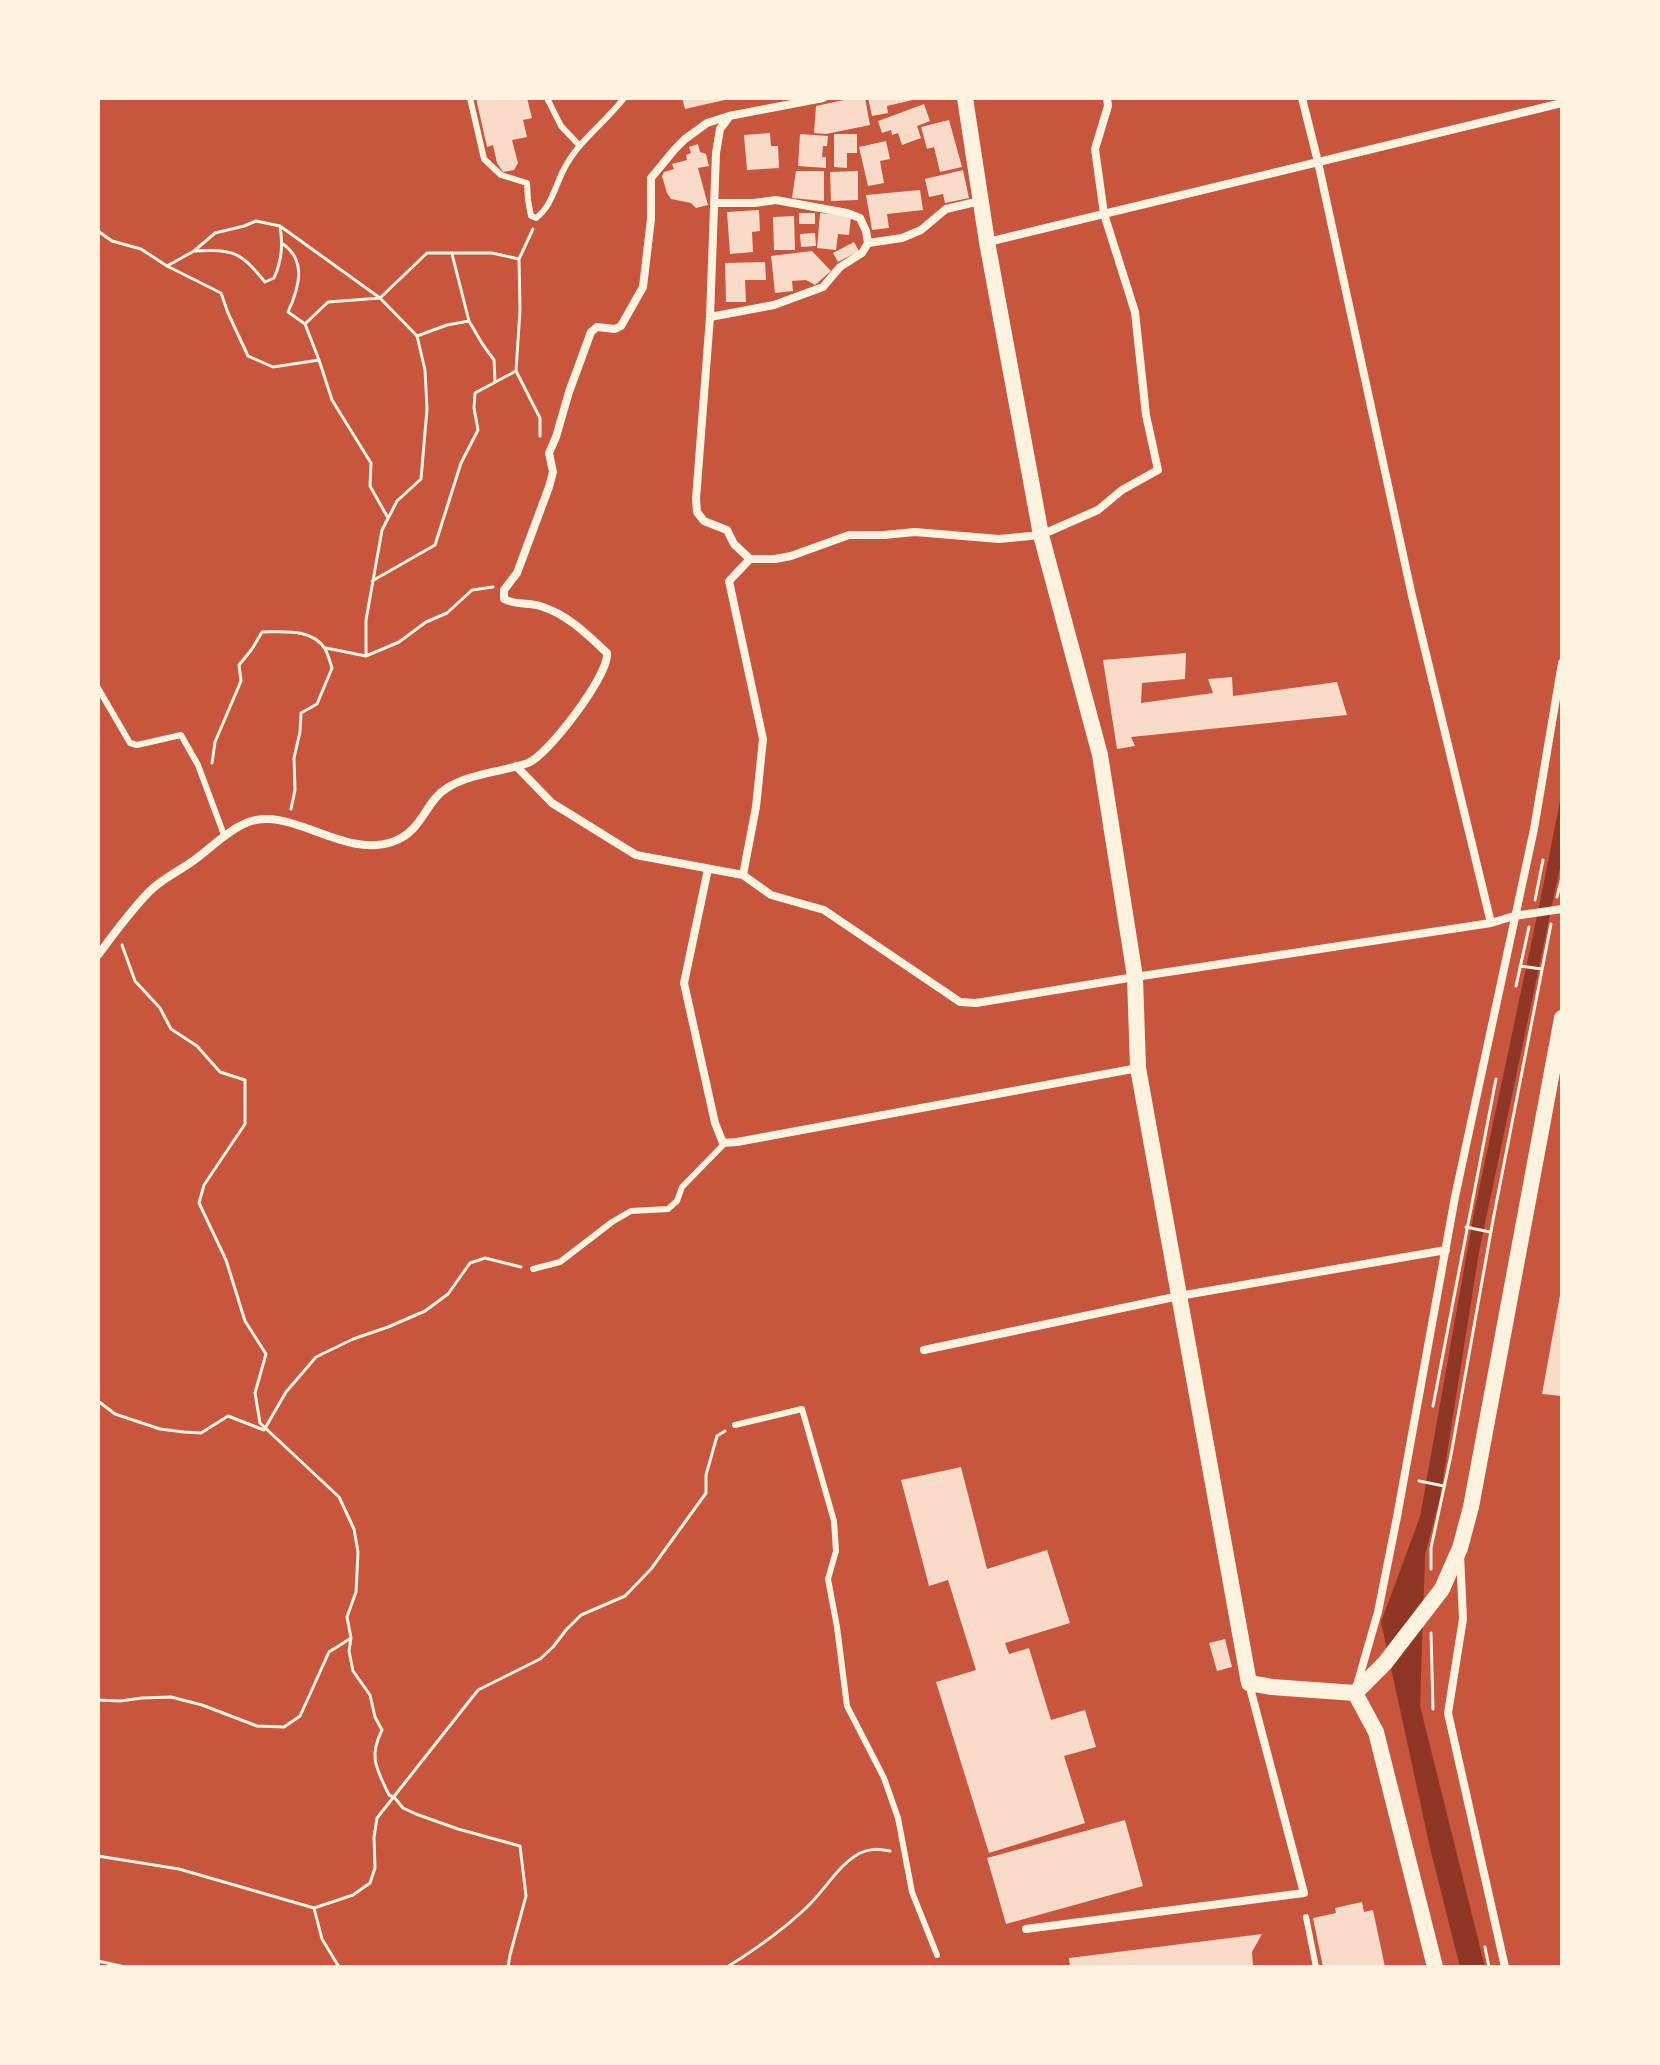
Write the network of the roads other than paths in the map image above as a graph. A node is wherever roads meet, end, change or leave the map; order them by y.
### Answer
1 (470, 98) edge
2 (547, 98) edge
3 (624, 98) edge
4 (823, 98) edge
5 (965, 98) edge
6 (1107, 98) edge
7 (1302, 98) edge
8 (1562, 103) edge
9 (729, 116) junction
10 (579, 145) junction
11 (1318, 162) junction
12 (980, 201) junction
13 (714, 203) junction
14 (1104, 214) junction
15 (987, 242) junction
16 (868, 243) junction
17 (710, 317) junction
18 (1041, 535) junction
19 (750, 559) junction
20 (1562, 663) edge
21 (98, 688) edge
22 (516, 766) junction
23 (224, 835) junction
24 (708, 869) junction
25 (743, 875) junction
26 (1562, 909) edge
27 (1514, 916) junction
28 (1491, 923) junction
29 (98, 955) edge
30 (1135, 977) junction
31 (1562, 1018) edge
32 (1138, 1068) junction
33 (726, 1142) junction
34 (1446, 1250) junction
35 (533, 1269) road end
36 (1179, 1296) junction
37 (924, 1350) dead end
38 (735, 1425) road end
39 (1460, 1548) junction
40 (1249, 1683) junction
41 (1355, 1693) junction
42 (1306, 1917) dead end
43 (1026, 1929) dead end
44 (937, 1955) dead end
45 (1316, 1967) edge
46 (1435, 1967) edge
47 (1505, 1967) edge

1 - 10 lane
2 - 10 lane
3 - 10 lane
4 - 9 street
5 - 12 main road
6 - 14 street
7 - 11 street
8 - 11 street
9 - 13 street
9 - 22 street
11 - 14 street
11 - 28 street
12 - 15 main road
12 - 16 street
13 - 16 street
13 - 17 street
14 - 15 street
14 - 18 street
15 - 18 main road
16 - 17 street
17 - 19 street
18 - 19 street
18 - 30 main road
19 - 25 street
20 - 27 street
21 - 23 lane
22 - 23 street
22 - 24 street
23 - 29 street
24 - 25 street
24 - 33 street
25 - 30 street
26 - 27 street
27 - 28 street
27 - 34 street
28 - 30 street
30 - 32 main road
31 - 39 main road
32 - 33 street
32 - 36 main road
33 - 35 lane
34 - 36 street
34 - 41 street
36 - 37 street
36 - 40 main road
38 - 44 lane
39 - 41 main road
39 - 47 street
40 - 41 main road
40 - 43 street
41 - 46 main road
42 - 45 lane

